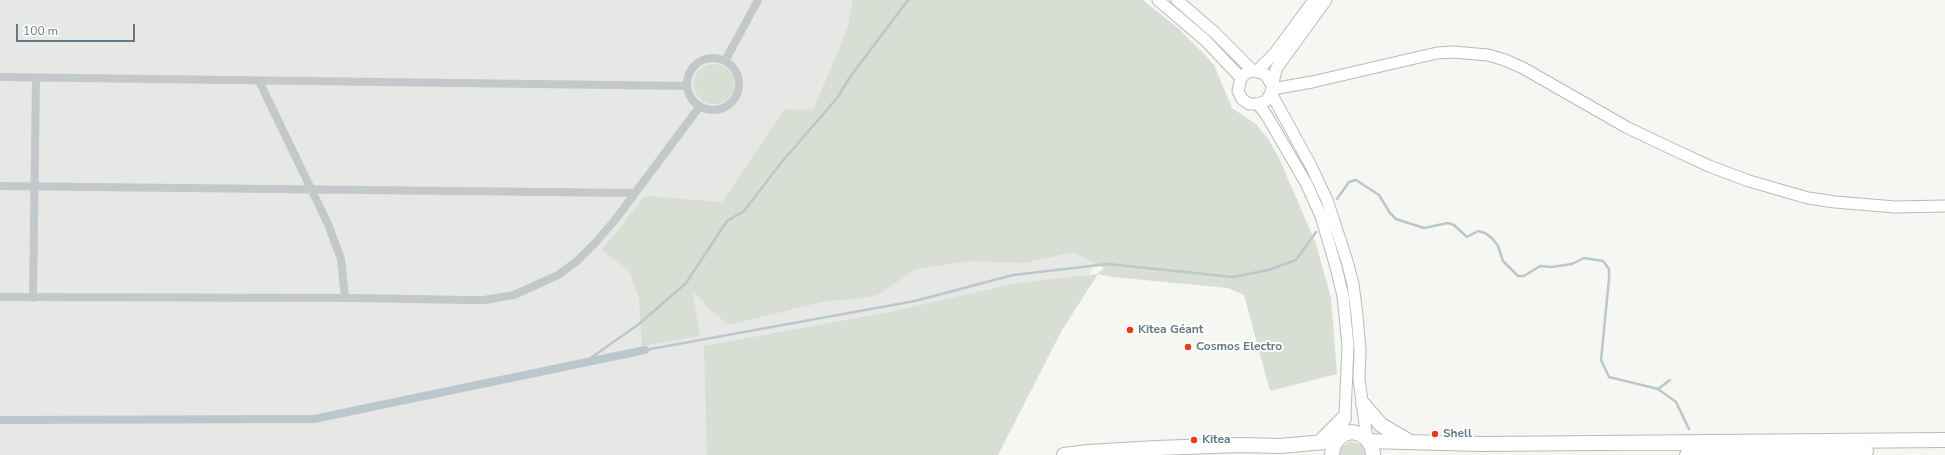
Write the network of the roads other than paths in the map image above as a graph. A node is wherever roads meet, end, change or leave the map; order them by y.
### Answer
1 (758, 0) edge
2 (1158, 0) edge
3 (1177, 0) edge
4 (1314, 0) edge
5 (1326, 0) edge
6 (725, 61) junction
7 (1255, 71) junction
8 (0, 77) edge
9 (36, 78) junction
10 (1241, 78) junction
11 (258, 81) junction
12 (687, 86) junction
13 (1272, 89) junction
14 (1258, 104) junction
15 (700, 106) junction
16 (0, 186) edge
17 (35, 186) junction
18 (311, 190) junction
19 (635, 193) junction
20 (1945, 206) edge
21 (0, 298) edge
22 (33, 298) junction
23 (345, 298) junction
24 (1363, 404) junction
25 (1344, 418) junction
26 (1338, 439) junction
27 (1368, 440) junction
28 (1945, 440) edge
29 (1411, 442) junction
30 (1317, 444) junction
31 (1945, 449) edge
32 (1064, 455) edge
33 (1332, 455) edge
34 (1373, 455) edge
35 (1687, 455) edge

1 - 6 street
2 - 10 street
3 - 7 street
4 - 7 street
5 - 13 street
6 - 12 street
6 - 15 street
7 - 10 street
7 - 13 street
8 - 9 street
9 - 11 street
9 - 17 street
10 - 14 street
11 - 12 street
11 - 18 street
12 - 15 street
13 - 14 street
13 - 20 street
13 - 24 street
14 - 25 street
15 - 19 street
16 - 17 street
17 - 18 street
17 - 22 street
18 - 19 street
18 - 23 street
19 - 23 street
21 - 22 street
22 - 23 street
24 - 27 street
24 - 29 highway
25 - 26 street
25 - 30 highway
26 - 27 highway
26 - 30 highway
26 - 33 highway
27 - 29 highway
27 - 34 highway
28 - 29 highway
30 - 32 highway
31 - 35 highway

